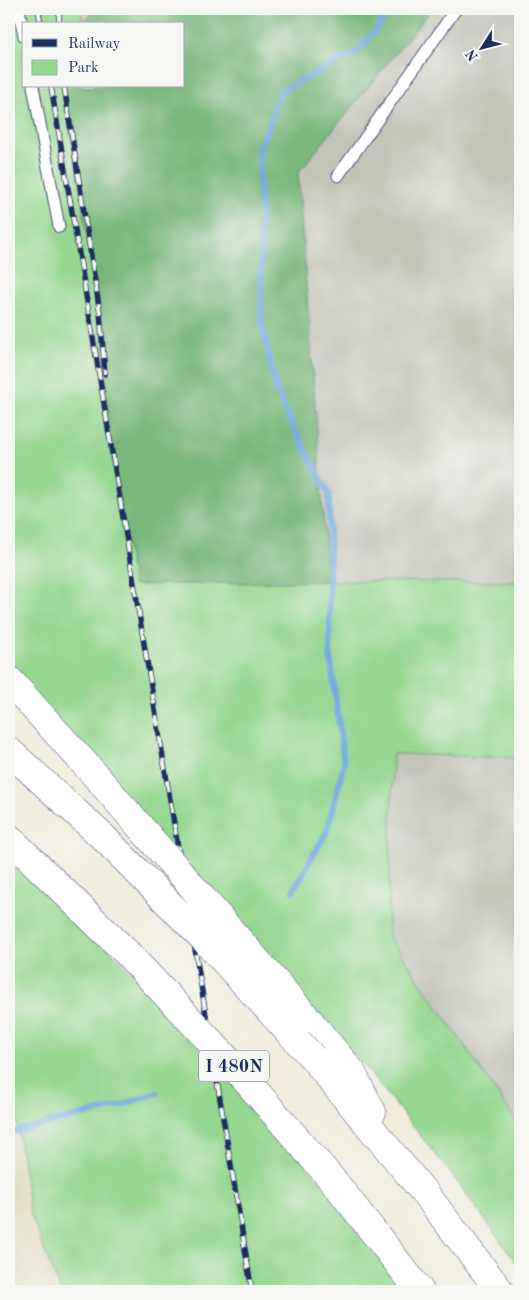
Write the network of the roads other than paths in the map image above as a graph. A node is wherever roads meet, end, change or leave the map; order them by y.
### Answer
1 (19, 9) edge
2 (456, 9) edge
3 (22, 25) edge
4 (33, 88) edge
5 (338, 176) dead end
6 (59, 228) dead end
7 (9, 680) edge
8 (9, 751) edge
9 (9, 838) edge
10 (395, 1156) junction
11 (420, 1291) edge
12 (500, 1291) edge

1 - 3 lane
2 - 5 lane
4 - 6 lane
7 - 10 highway, bridge
8 - 10 highway, I 480N, bridge
9 - 11 highway, I 480N, bridge
10 - 12 highway, I 480N

